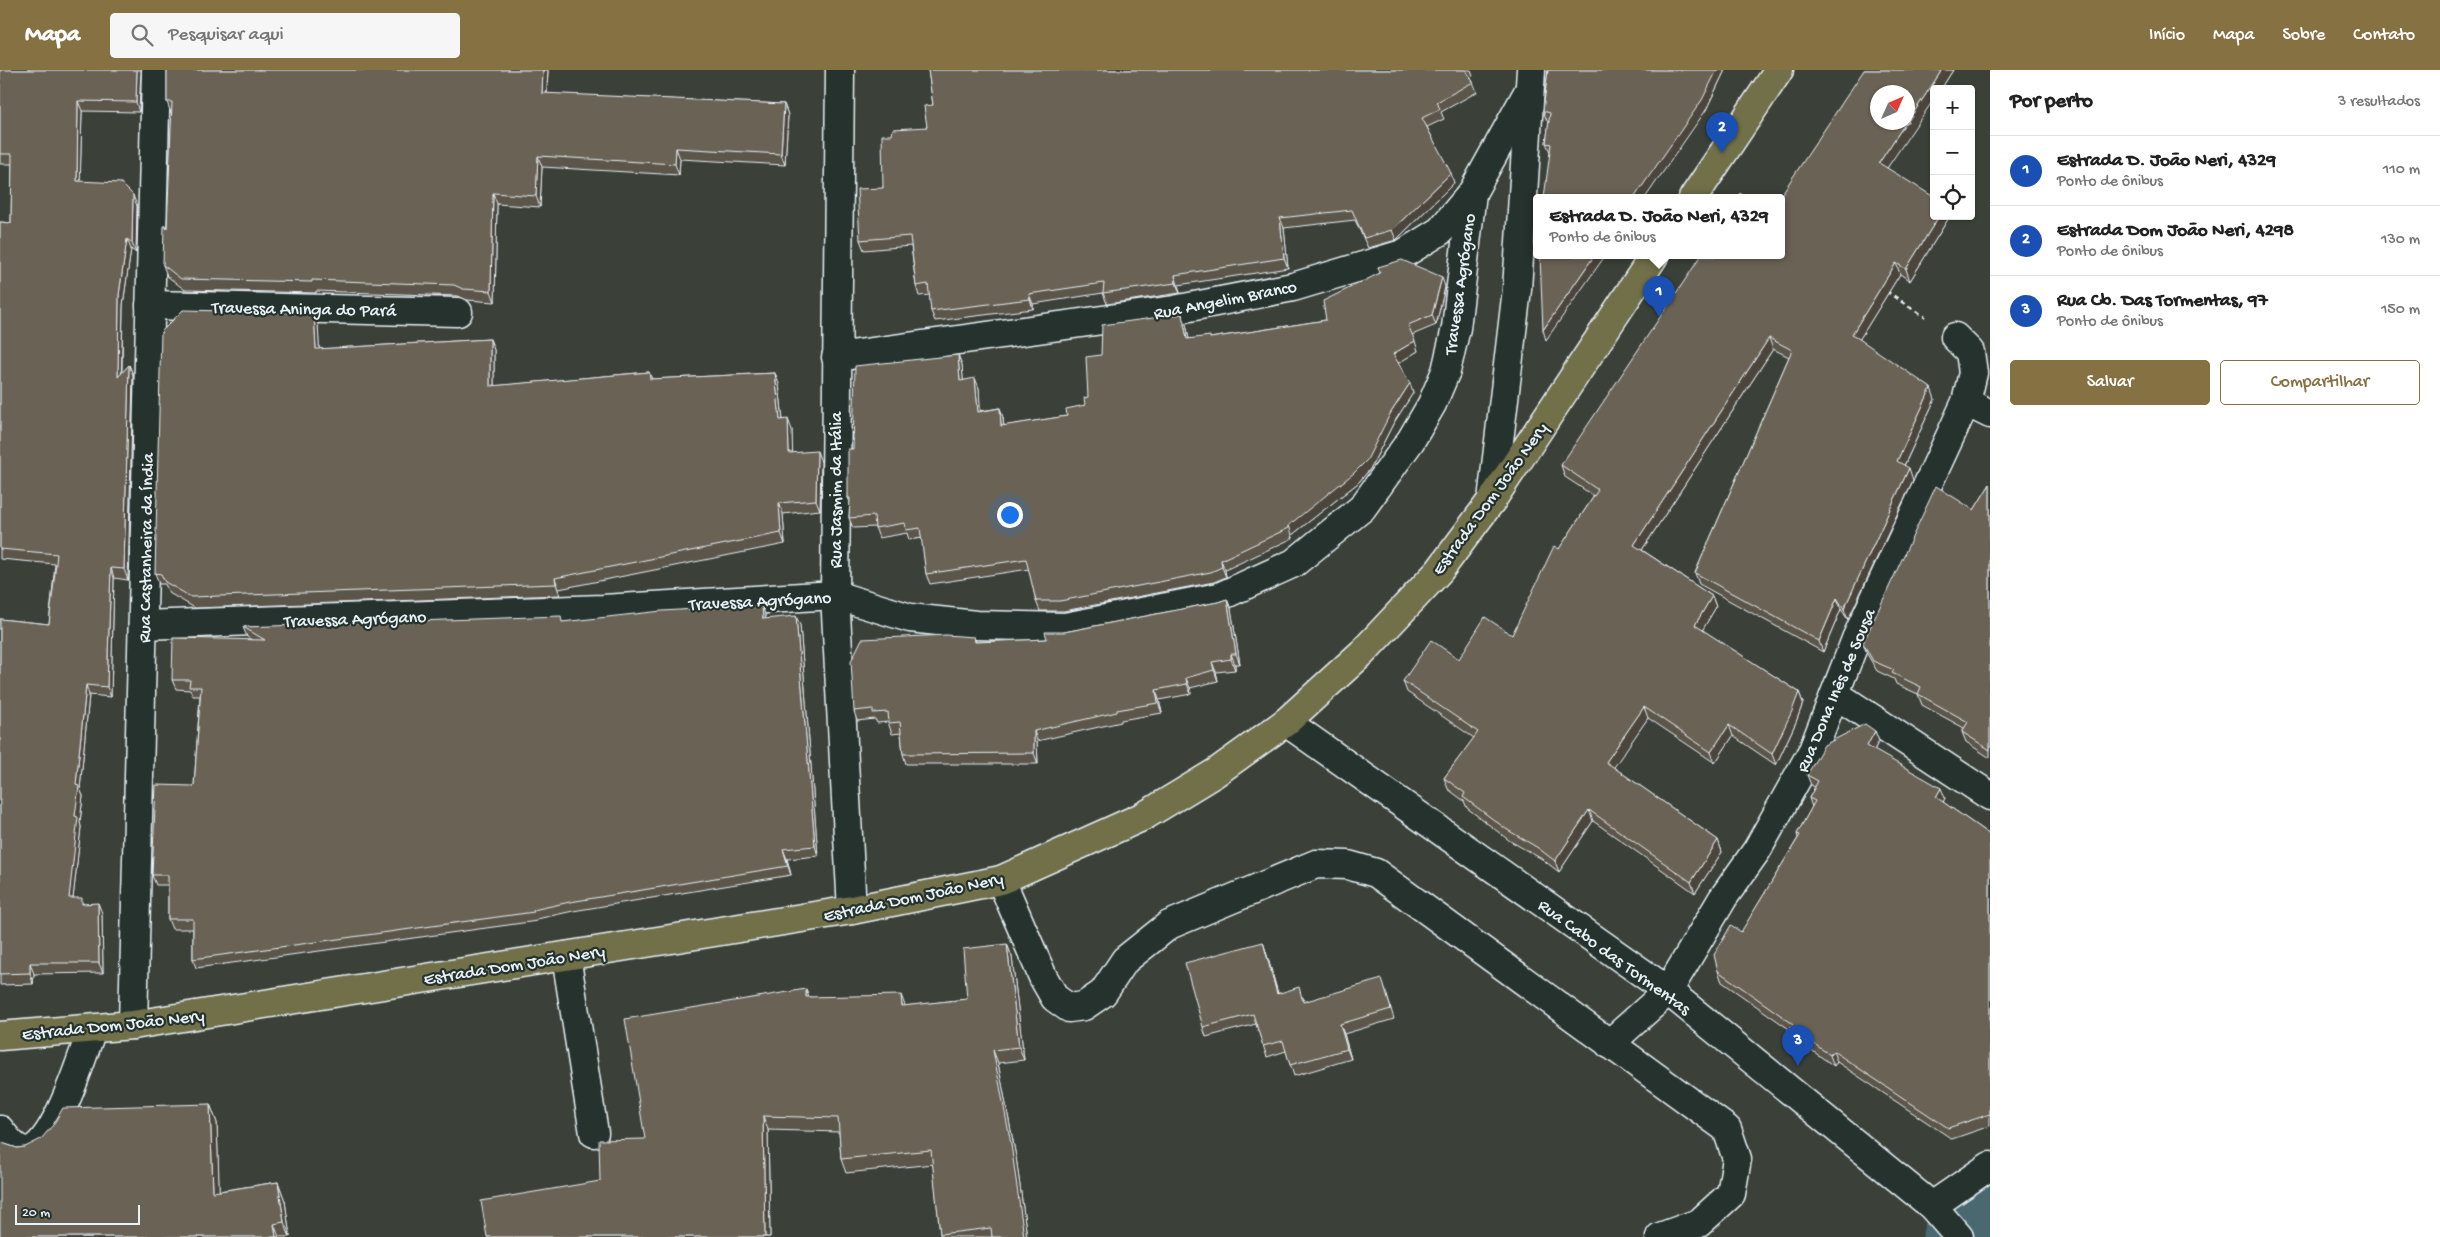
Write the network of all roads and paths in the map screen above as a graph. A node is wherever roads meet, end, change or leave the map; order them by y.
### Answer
1 (156, 70) edge
2 (840, 70) edge
3 (1779, 70) edge
4 (1529, 81) edge
5 (1472, 193) junction
6 (1696, 194) edge
7 (1652, 259) edge
8 (1881, 288) edge
9 (150, 305) junction
10 (458, 312) dead end
11 (1955, 337) joint
12 (836, 357) junction
13 (1966, 402) junction
14 (1990, 414) edge
15 (1492, 500) junction
16 (835, 595) junction
17 (143, 625) junction
18 (1835, 694) junction
19 (1286, 722) junction
20 (1990, 796) edge
21 (1001, 880) junction
22 (852, 910) junction
23 (566, 956) junction
24 (1668, 991) junction
25 (133, 1025) junction
26 (92, 1029) junction
27 (0, 1036) edge
28 (1609, 1044) junction
29 (0, 1130) edge
30 (594, 1134) dead end
31 (1990, 1166) edge
32 (1932, 1206) junction
33 (1660, 1237) edge
34 (1959, 1237) edge

1 - 9 street, Rua Castanheira da Índia
2 - 12 street, Rua Jasmim da Itália
3 - 6 main road
4 - 5 street, Rua Angelim Branco
4 - 15 street
5 - 12 street, Rua Angelim Branco
5 - 16 street, Travessa Agrógano
7 - 15 main road, Estrada Dom João Nery
8 - 11 path
9 - 10 street, Travessa Aninga do Pará
9 - 17 street, Rua Castanheira da Índia
11 - 13 street, Rua Dona Inês de Sousa
12 - 16 street, Rua Jasmim da Itália
13 - 14 street
13 - 18 street, Rua Dona Inês de Sousa
15 - 19 main road, Estrada Dom João Nery
16 - 17 street, Travessa Agrógano
16 - 22 street, Rua Jasmim da Itália
17 - 25 street, Rua Castanheira da Índia
18 - 20 street
18 - 24 street, Rua Dona Inês de Sousa
19 - 21 main road, Estrada Dom João Nery
19 - 24 street, Rua Cabo das Tormentas
21 - 22 main road, Estrada Dom João Nery
21 - 28 street
22 - 23 main road, Estrada Dom João Nery
23 - 25 main road, Estrada Dom João Nery
23 - 30 street
24 - 28 street, Rua Dona Inês de Sousa
24 - 32 street, Rua Cabo das Tormentas
25 - 26 main road, Estrada Dom João Nery
26 - 27 main road, Estrada Dom João Nery
26 - 29 street
28 - 33 street
31 - 32 street
32 - 34 street, Rua Cabo das Tormentas

